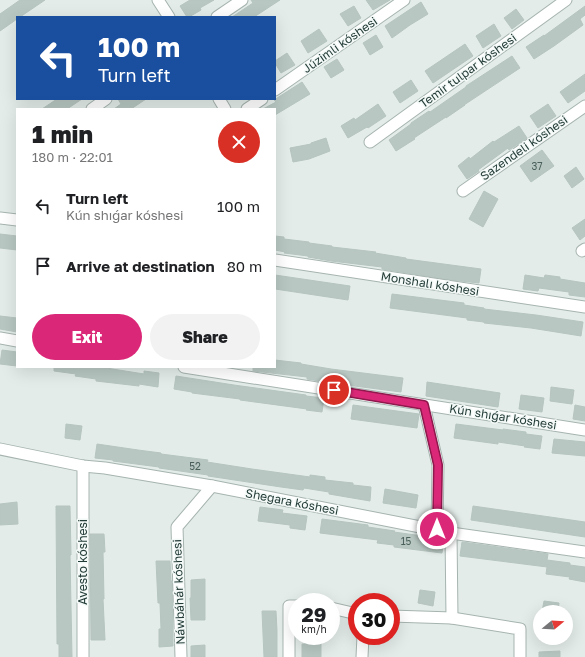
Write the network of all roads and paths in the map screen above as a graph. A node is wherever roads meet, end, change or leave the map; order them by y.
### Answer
1 (158, 0) edge
2 (242, 0) edge
3 (404, 0) edge
4 (566, 0) edge
5 (168, 16) edge
6 (218, 16) edge
7 (276, 89) edge
8 (105, 100) edge
9 (260, 100) edge
10 (585, 106) edge
11 (93, 108) edge
12 (248, 108) edge
13 (370, 142) dead end
14 (463, 191) dead end
15 (0, 218) edge
16 (16, 220) edge
17 (276, 260) edge
18 (585, 307) edge
19 (0, 338) edge
20 (16, 341) edge
21 (190, 368) edge
22 (424, 405) junction
23 (585, 430) edge
24 (0, 449) edge
25 (84, 466) junction
26 (212, 486) junction
27 (437, 529) junction
28 (451, 532) junction
29 (585, 552) edge
30 (400, 616) edge
31 (452, 618) junction
32 (290, 645) edge
33 (363, 645) edge
34 (83, 657) edge
35 (181, 657) edge
36 (289, 657) edge
37 (362, 657) edge
38 (520, 657) edge

1 - 5 street
2 - 6 street
3 - 7 street, Júzimli kóshesi
4 - 13 street, Temir tulpar kóshesi
8 - 11 street
9 - 12 street
10 - 14 street, Sazendeli kóshesi
15 - 16 street
17 - 18 street, Monshalı kóshesi
19 - 20 street
21 - 22 street, Kún shıǵar kóshesi
22 - 23 street, Kún shıǵar kóshesi
22 - 27 street
24 - 25 street, Shegara kóshesi
25 - 26 street, Shegara kóshesi
25 - 34 street, Avesto kóshesi
26 - 27 street, Shegara kóshesi
26 - 35 street, Náwbáhár kóshesi
27 - 28 street, Shegara kóshesi
28 - 29 street, Shegara kóshesi
28 - 31 street
30 - 31 street
31 - 38 street
32 - 36 street
33 - 37 street

